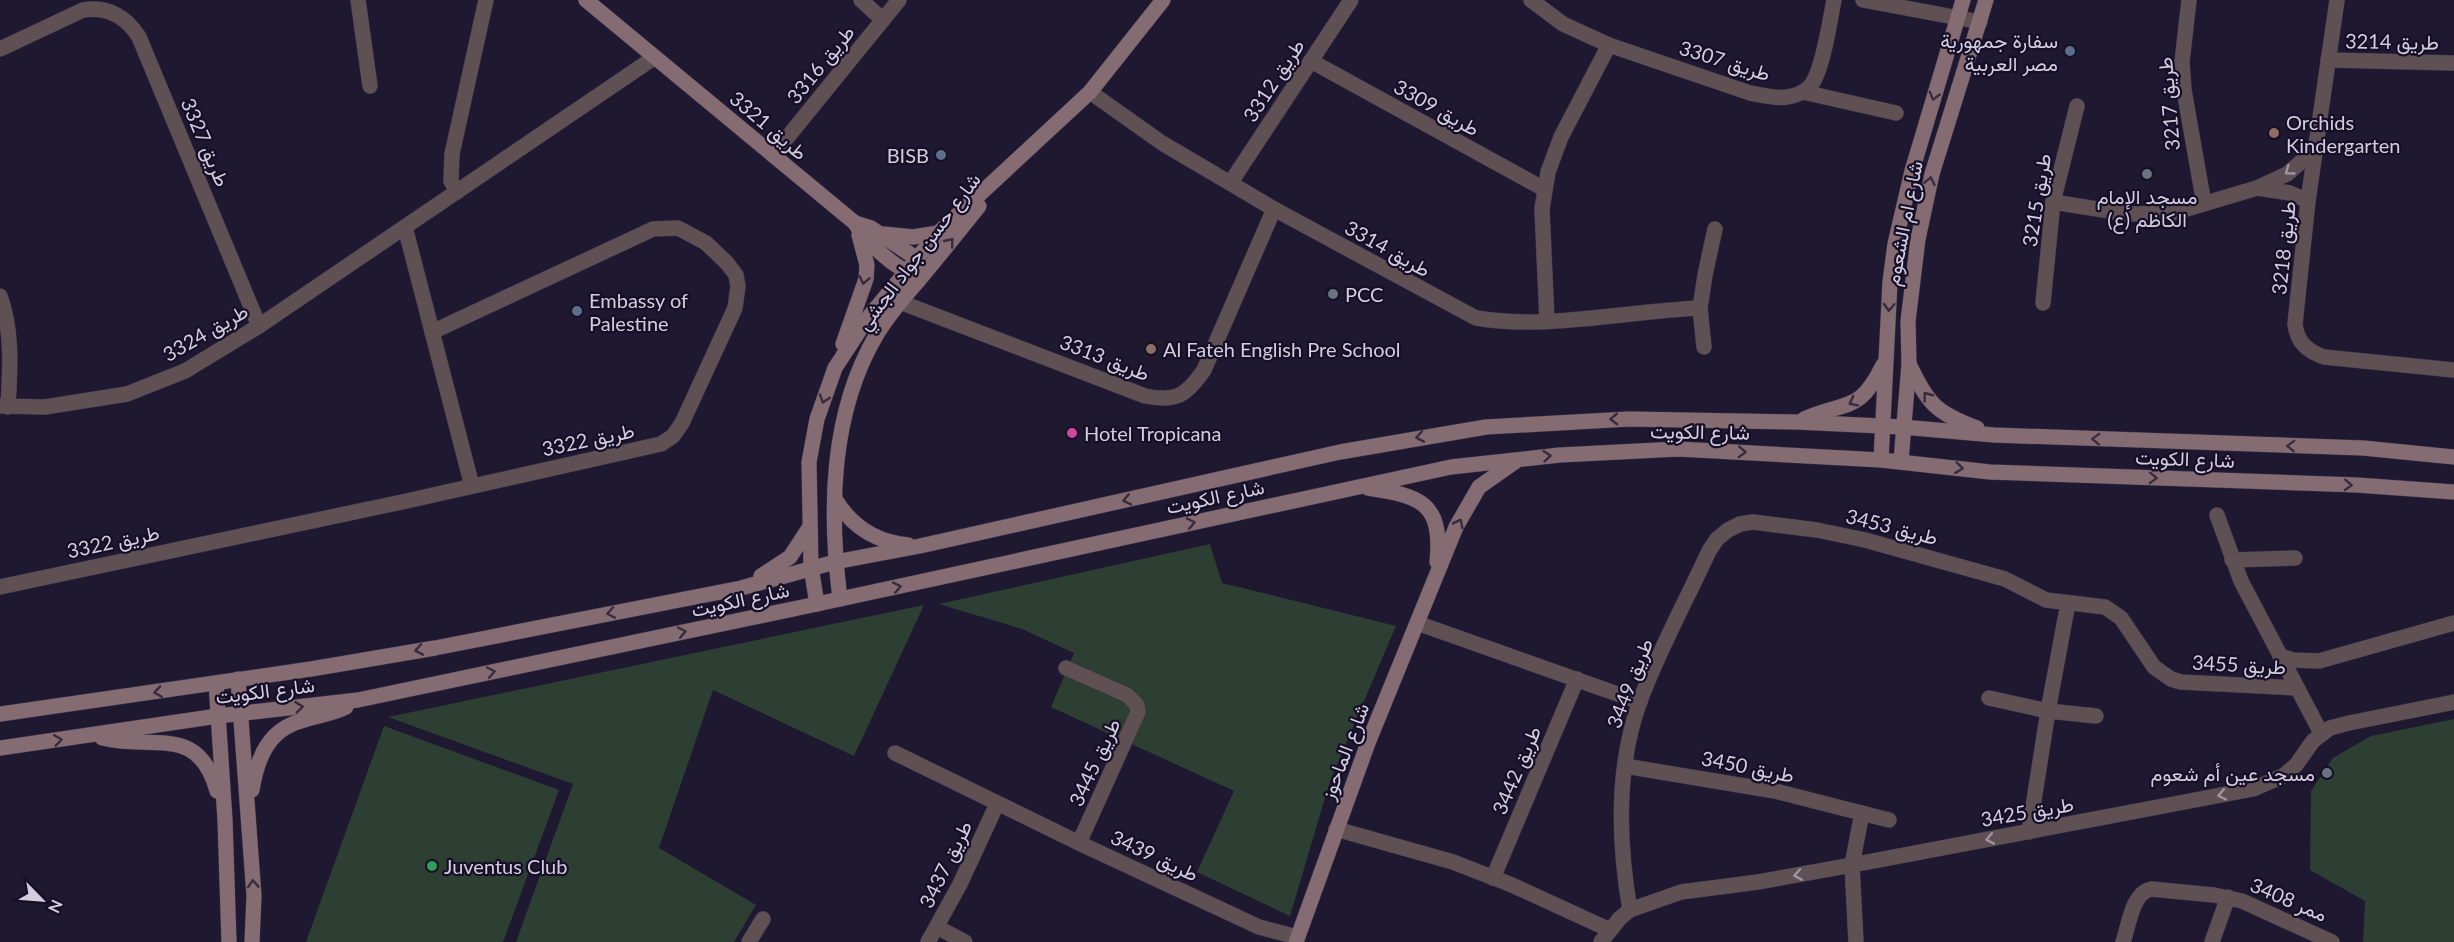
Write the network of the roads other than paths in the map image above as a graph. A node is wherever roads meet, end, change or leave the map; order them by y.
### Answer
1 (358, 0) edge
2 (486, 0) edge
3 (586, 0) edge
4 (861, 0) edge
5 (899, 0) edge
6 (1163, 0) edge
7 (1351, 0) edge
8 (1531, 0) edge
9 (1834, 0) edge
10 (1863, 0) edge
11 (1963, 0) edge
12 (1986, 0) edge
13 (2189, 0) edge
14 (2337, 0) edge
15 (1957, 18) junction
16 (883, 20) junction
17 (1980, 22) junction
18 (1609, 45) junction
19 (0, 49) edge
20 (655, 57) junction
21 (2328, 60) junction
22 (1311, 61) junction
23 (2454, 63) edge
24 (370, 86) dead end
25 (1090, 92) junction
26 (1803, 92) junction
27 (2077, 106) dead end
28 (1896, 113) dead end
29 (2316, 148) junction
30 (773, 155) junction
31 (1002, 175) junction
32 (1231, 182) junction
33 (2258, 188) junction
34 (1544, 189) junction
35 (457, 192) junction
36 (2308, 201) junction
37 (2053, 202) junction
38 (2204, 204) junction
39 (1274, 209) junction
40 (855, 223) junction
41 (405, 227) junction
42 (1715, 229) dead end
43 (877, 232) junction
44 (938, 233) junction
45 (916, 258) junction
46 (905, 271) junction
47 (922, 274) junction
48 (0, 296) edge
49 (894, 298) junction
50 (2043, 303) dead end
51 (1700, 308) junction
52 (1547, 321) junction
53 (259, 326) junction
54 (432, 332) junction
55 (1704, 347) dead end
56 (1887, 356) junction
57 (1909, 364) junction
58 (835, 368) junction
59 (2454, 370) edge
60 (4, 407) edge
61 (1797, 422) junction
62 (1883, 426) junction
63 (1902, 427) junction
64 (1994, 435) junction
65 (2454, 457) edge
66 (1519, 459) junction
67 (1881, 460) junction
68 (1901, 462) junction
69 (472, 486) junction
70 (1359, 487) junction
71 (2447, 491) edge
72 (2454, 498) edge
73 (835, 499) junction
74 (2217, 515) dead end
75 (809, 528) junction
76 (920, 546) junction
77 (1709, 551) joint
78 (2295, 558) dead end
79 (2232, 560) junction
80 (835, 562) junction
81 (811, 567) junction
82 (1435, 577) junction
83 (0, 586) edge
84 (741, 588) junction
85 (840, 599) junction
86 (2068, 603) junction
87 (817, 604) junction
88 (1417, 623) junction
89 (2454, 623) edge
90 (2280, 656) junction
91 (1066, 668) dead end
92 (238, 679) junction
93 (1577, 679) junction
94 (216, 682) junction
95 (2296, 688) junction
96 (1989, 698) dead end
97 (358, 700) junction
98 (1640, 702) junction
99 (2454, 702) edge
100 (2048, 711) junction
101 (0, 714) edge
102 (241, 714) junction
103 (218, 716) junction
104 (2096, 716) dead end
105 (2321, 733) junction
106 (90, 735) junction
107 (0, 748) edge
108 (895, 753) dead end
109 (1625, 766) junction
110 (997, 804) junction
111 (1862, 813) junction
112 (248, 819) junction
113 (225, 820) junction
114 (1889, 820) dead end
115 (1336, 829) junction
116 (2029, 832) junction
117 (1079, 843) junction
118 (1852, 866) junction
119 (1493, 878) junction
120 (2228, 897) junction
121 (1630, 910) junction
122 (763, 919) dead end
123 (937, 927) junction
124 (1606, 936) edge
125 (1297, 940) edge
126 (229, 942) edge
127 (252, 942) edge
128 (749, 942) edge
129 (928, 942) edge
130 (965, 942) edge
131 (1856, 942) edge
132 (2123, 942) edge
133 (2212, 942) edge
134 (2332, 942) edge

1 - 24 street
2 - 35 street
3 - 20 main road, طريق 3321
4 - 16 street
5 - 16 street, طريق 3316
6 - 25 main road, شارع حسن جواد الجشي
7 - 22 street, طريق 3312
8 - 18 street
9 - 26 street
10 - 15 street
11 - 15 main road, شارع ام الشعوم
12 - 17 main road, شارع ام الشعوم
13 - 38 street, طريق 3217
14 - 21 street, طريق 3218
15 - 17 street
15 -> 56 main road, شارع ام الشعوم
16 - 30 street, طريق 3316
57 -> 17 main road, شارع ام الشعوم
18 - 26 street, طريق 3307
18 - 34 street
19 - 53 street, طريق 3327
20 - 30 main road, طريق 3321
20 - 35 street, طريق 3324
21 - 23 street, طريق 3214
21 - 29 street, طريق 3218
22 - 32 street, طريق 3312
22 - 34 street, طريق 3309
25 - 31 main road, شارع حسن جواد الجشي
25 - 32 street, طريق 3314
26 - 28 street
27 - 37 street, طريق 3215
29 -> 33 street
29 - 36 street, طريق 3218
30 - 40 main road, طريق 3321
31 - 44 main road, شارع حسن جواد الجشي
47 -> 31 main road, شارع حسن جواد الجشي
32 - 39 street, طريق 3314
33 - 36 street
33 - 38 street
34 - 52 street
35 - 41 street, طريق 3324
36 - 59 street, طريق 3218
37 - 38 street
37 - 50 street, طريق 3215
39 - 49 street, طريق 3313
39 - 52 street, طريق 3314
40 - 43 main road
40 - 46 main road, طريق 3321
40 -> 58 main road
41 - 53 street, طريق 3324
41 - 54 street
42 - 51 street
43 - 44 main road
43 - 45 main road
44 - 45 main road, شارع حسن جواد الجشي
45 - 46 main road, شارع حسن جواد الجشي
45 - 47 main road
46 - 47 main road
46 - 49 main road, شارع حسن جواد الجشي
47 - 49 main road, شارع حسن جواد الجشي
48 - 60 street
49 - 58 main road, شارع حسن جواد الجشي
49 - 73 main road, شارع حسن جواد الجشي
51 - 52 street, طريق 3314
51 - 55 street
53 - 60 street, طريق 3324
54 - 69 street
54 - 69 street, طريق 3322
56 -> 61 main road
56 - 62 main road, شارع ام الشعوم
57 - 63 main road, شارع ام الشعوم
64 -> 57 main road
58 -> 75 main road, شارع حسن جواد الجشي
61 - 62 main road, شارع الكويت
61 -> 76 main road, شارع الكويت
62 - 63 main road, شارع الكويت
62 - 67 main road, شارع ام الشعوم
63 - 64 main road, شارع الكويت
63 - 68 main road, شارع ام الشعوم
65 -> 64 main road, شارع الكويت
66 -> 67 main road, شارع الكويت
66 - 70 main road, شارع الكويت
82 -> 66 main road, شارع الماحوز
67 - 68 main road, شارع الكويت
68 -> 71 main road, شارع الكويت
69 - 83 street, طريق 3322
70 - 82 main road, شارع الماحوز
85 -> 70 main road, شارع الكويت
71 - 72 street
73 - 76 main road
73 - 80 main road, شارع حسن جواد الجشي
74 - 79 street, طريق 3455
75 - 81 main road, شارع حسن جواد الجشي
75 - 84 main road
76 - 80 main road, شارع الكويت
77 - 86 street, طريق 3453
77 - 98 street, طريق 3449
78 - 79 street
79 - 90 street, طريق 3455
80 - 81 main road, شارع الكويت
80 - 85 main road, شارع حسن جواد الجشي
81 - 84 main road, شارع الكويت
81 - 87 main road, شارع حسن جواد الجشي
82 - 88 main road, شارع الماحوز
84 -> 92 main road, شارع الكويت
85 - 87 main road, شارع الكويت
86 - 95 street, طريق 3455
86 - 100 street
97 -> 87 main road, شارع الكويت
88 - 93 street
88 - 115 main road, شارع الماحوز
89 - 90 street
90 - 95 street, طريق 3455
91 - 117 street, طريق 3445
92 - 94 main road, شارع الكويت
92 - 102 main road
93 - 98 street
93 - 119 street, طريق 3442
94 -> 101 main road, شارع الكويت
94 - 103 main road
95 - 105 street, طريق 3455
96 - 100 street
102 -> 97 main road, شارع الكويت
97 - 112 main road
98 - 109 street, طريق 3449
99 - 105 street
100 - 104 street
100 - 116 street
102 - 103 main road, شارع الكويت
102 - 112 main road
103 - 106 main road, شارع الكويت
103 - 113 main road
105 -> 116 street, طريق 3425
107 -> 106 main road, شارع الكويت
106 - 113 main road
108 - 110 street, طريق 3439
109 - 111 street, طريق 3450
109 - 121 street, طريق 3449
110 - 117 street, طريق 3439
110 - 123 street, طريق 3437
111 - 114 street, طريق 3450
111 - 118 street
127 -> 112 main road
113 - 126 main road
115 - 119 street
115 - 125 main road, شارع الماحوز
116 -> 118 street, طريق 3425
117 - 125 street, طريق 3439
118 -> 121 street, طريق 3425
118 - 131 street
119 - 124 street
120 - 132 street, ممر 3408
120 - 133 street, ممر 3408
120 - 134 street, ممر 3408
121 - 124 street, طريق 3425
122 - 128 street
123 - 129 street, طريق 3437
123 - 130 street

